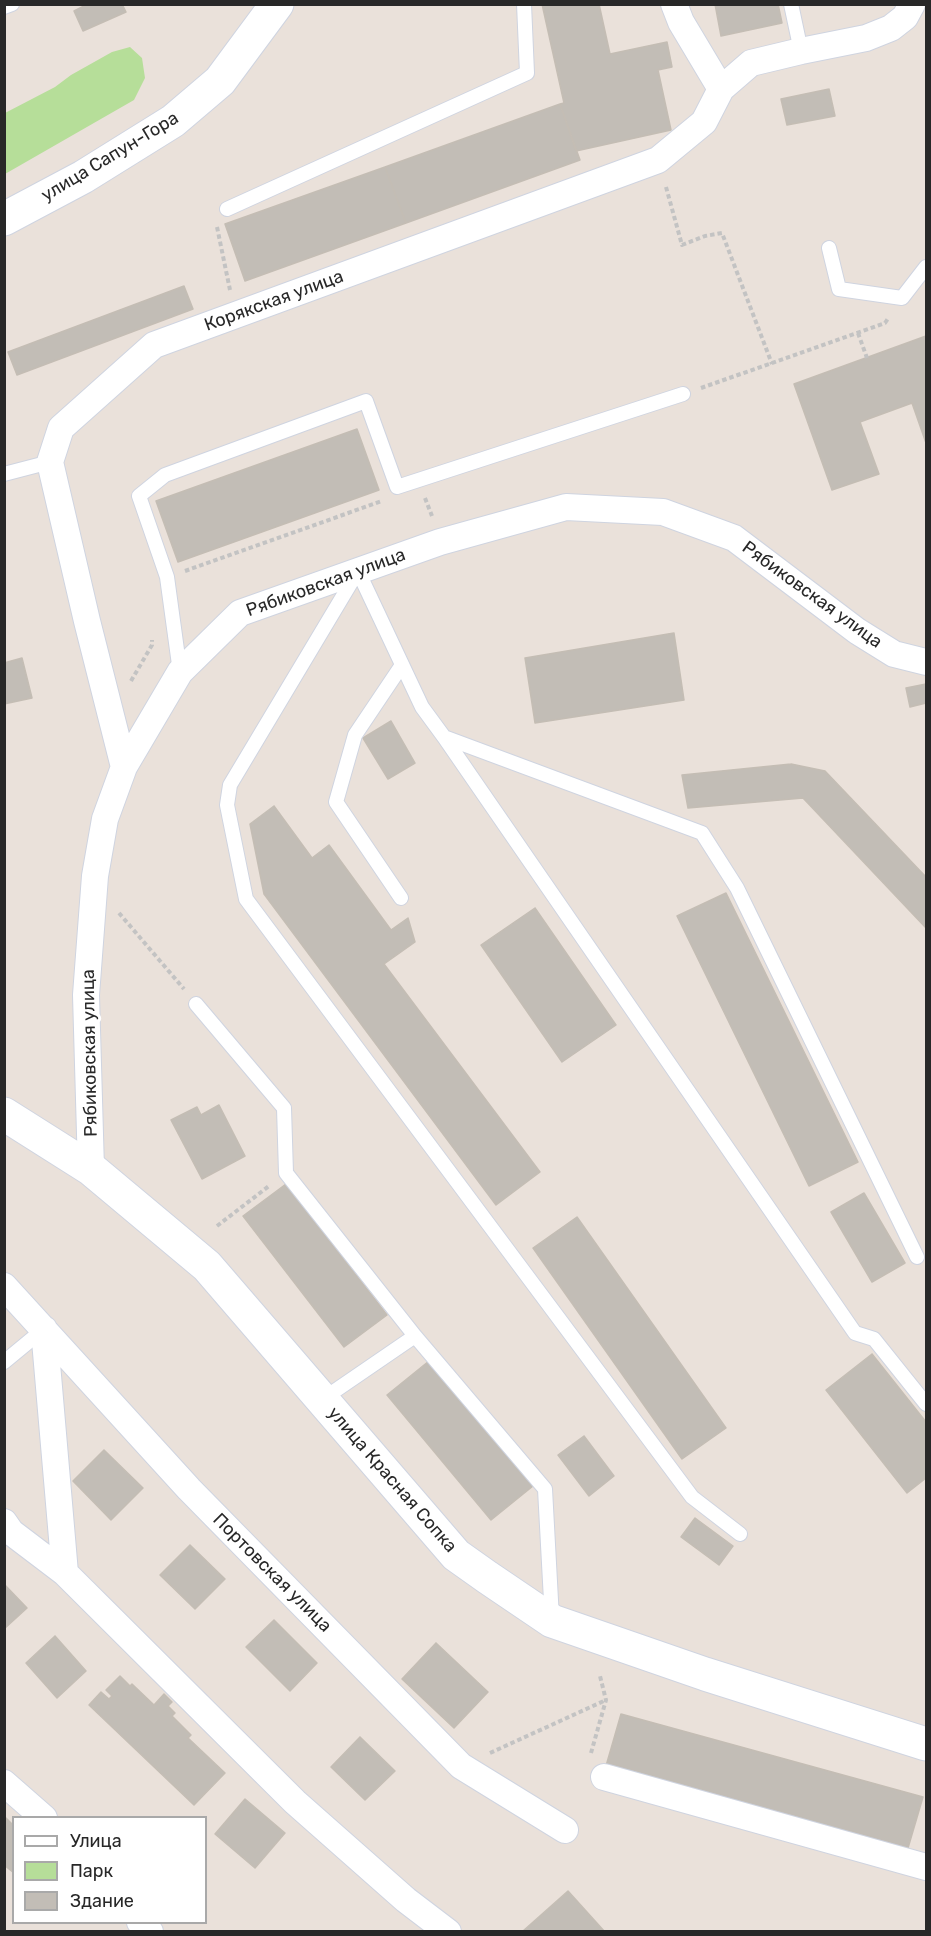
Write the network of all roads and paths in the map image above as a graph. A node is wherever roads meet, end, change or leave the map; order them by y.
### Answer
1 (12, 4) edge
2 (277, 4) edge
3 (524, 4) edge
4 (674, 4) edge
5 (791, 4) edge
6 (912, 4) edge
7 (4, 7) edge
8 (801, 51) junction
9 (721, 89) junction
10 (658, 160) junction
11 (227, 209) joint
12 (4, 219) edge
13 (829, 248) dead end
14 (927, 267) edge
15 (902, 298) junction
16 (235, 315) junction
17 (858, 333) junction
18 (867, 358) dead end
19 (772, 364) junction
20 (683, 394) joint
21 (50, 462) junction
22 (4, 474) edge
23 (420, 480) junction
24 (397, 487) junction
25 (440, 542) junction
26 (358, 571) junction
27 (167, 577) junction
28 (152, 633) dead end
29 (927, 662) edge
30 (402, 665) junction
31 (180, 672) junction
32 (112, 718) junction
33 (444, 737) junction
34 (124, 767) junction
35 (401, 898) dead end
36 (112, 904) dead end
37 (196, 1004) joint
38 (4, 1114) edge
39 (91, 1169) junction
40 (286, 1173) junction
41 (217, 1226) dead end
42 (917, 1257) dead end
43 (4, 1286) edge
44 (44, 1329) junction
45 (415, 1336) junction
46 (4, 1362) edge
47 (323, 1399) junction
48 (927, 1404) edge
49 (4, 1522) edge
50 (740, 1534) dead end
51 (65, 1573) junction
52 (552, 1621) junction
53 (600, 1676) dead end
54 (606, 1700) junction
55 (927, 1744) edge
56 (461, 1766) junction
57 (604, 1777) joint
58 (4, 1783) edge
59 (42, 1816) edge
60 (565, 1830) dead end
61 (927, 1867) edge
62 (448, 1932) edge

1 - 7 lane
2 - 12 main road, улица Сапун-Гора
3 - 11 lane
4 - 9 street
5 - 8 lane
6 - 8 street
8 - 9 street
9 - 10 street, Корякская улица
10 - 16 street, Корякская улица
10 - 19 path
11 - 16 path
13 - 15 lane
14 - 15 lane
15 - 17 path
16 - 21 street, Корякская улица
17 - 18 path
17 - 19 path
19 - 20 path
20 - 23 lane
21 - 22 lane
21 - 32 street
23 - 24 lane
23 - 25 path
24 - 27 path
24 - 27 lane
25 - 26 street, Рябиковская улица
25 - 29 street, Рябиковская улица
26 - 30 lane
26 - 31 street, Рябиковская улица
26 - 50 lane
27 - 31 lane
28 - 32 path
30 - 33 lane
30 - 35 lane
31 - 34 street, Рябиковская улица
32 - 34 street
33 - 42 lane
33 - 48 lane
34 - 39 street, Рябиковская улица
36 - 37 path
37 - 40 lane
38 - 39 main road, улица Красная Сопка
39 - 47 main road, улица Красная Сопка
40 - 41 path
40 - 45 lane
43 - 44 street, Портовская улица
44 - 46 lane
44 - 51 street
44 - 56 street, Портовская улица
45 - 47 lane
45 - 52 lane
47 - 52 main road, улица Красная Сопка
49 - 51 street
51 - 62 street
52 - 55 main road, улица Красная Сопка
53 - 54 path
54 - 56 path
54 - 57 path
56 - 60 street, Портовская улица
57 - 61 street
58 - 59 street

